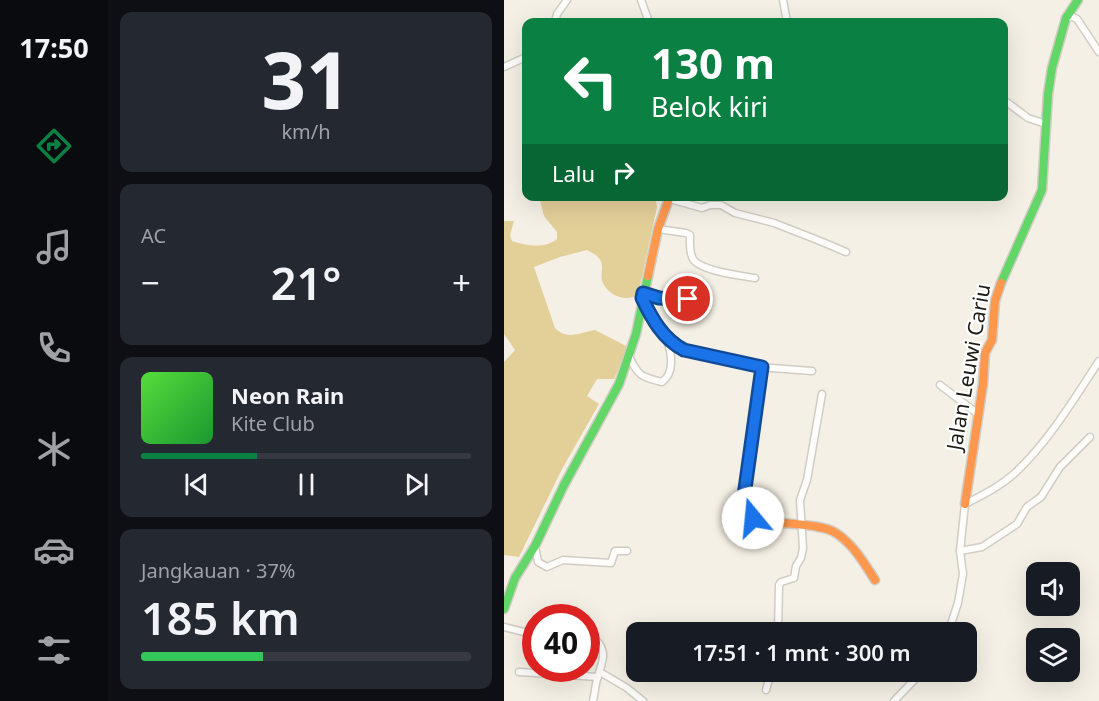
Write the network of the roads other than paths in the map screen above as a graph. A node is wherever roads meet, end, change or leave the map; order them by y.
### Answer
1 (567, 0) edge
2 (641, 0) edge
3 (783, 0) edge
4 (1078, 0) edge
5 (556, 18) edge
6 (648, 18) edge
7 (786, 18) edge
8 (1066, 18) junction
9 (1099, 52) edge
10 (522, 59) edge
11 (504, 67) edge
12 (1008, 103) edge
13 (1046, 124) junction
14 (669, 201) edge
15 (680, 201) edge
16 (658, 229) junction
17 (846, 252) dead end
18 (756, 278) dead end
19 (643, 295) junction
20 (688, 299) dead end
21 (665, 336) junction
22 (629, 356) junction
23 (1099, 361) edge
24 (762, 367) junction
25 (812, 371) dead end
26 (940, 385) dead end
27 (822, 394) dead end
28 (978, 414) junction
29 (1090, 437) dead end
30 (965, 504) junction
31 (801, 524) junction
32 (535, 546) junction
33 (627, 551) dead end
34 (960, 551) junction
35 (875, 580) dead end
36 (504, 609) edge
37 (778, 622) edge
38 (952, 622) edge
39 (504, 627) edge
40 (522, 632) edge
41 (600, 647) edge
42 (600, 671) edge
43 (519, 672) dead end
44 (522, 672) edge
45 (600, 674) edge
46 (597, 682) edge
47 (768, 682) edge
48 (912, 682) edge
49 (766, 690) dead end
50 (593, 701) edge
51 (643, 701) edge
52 (894, 701) edge

1 - 5 street
2 - 6 street
3 - 7 street
4 - 8 street, Jalan Leuwi Cariu
8 - 9 street
8 - 13 street, Jalan Leuwi Cariu
10 - 11 street
12 - 13 street
13 - 28 street, Jalan Leuwi Cariu
14 - 16 street
15 - 17 street
16 - 18 street
16 - 19 street
19 - 20 street
19 - 21 street
19 - 22 street
21 - 22 street
21 - 24 street
22 - 32 street
23 - 30 street
24 - 25 street
24 - 31 street
26 - 28 street
27 - 31 street
28 - 30 street, Jalan Leuwi Cariu
29 - 34 street
30 - 34 street
31 - 35 street
31 - 37 street
32 - 33 street
32 - 36 street
34 - 38 street
39 - 40 street
41 - 42 street
43 - 44 street
45 - 51 street
46 - 50 street
47 - 49 street
48 - 52 street

